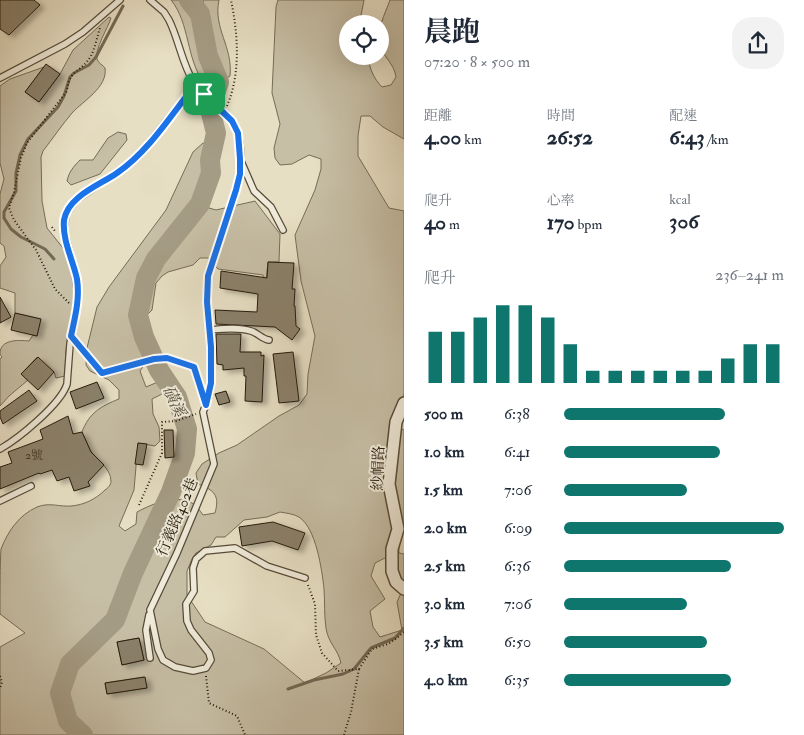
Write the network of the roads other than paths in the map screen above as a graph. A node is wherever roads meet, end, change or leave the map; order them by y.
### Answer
1 (120, 0) edge
2 (150, 0) edge
3 (0, 78) edge
4 (195, 85) junction
5 (240, 159) junction
6 (283, 230) dead end
7 (209, 330) junction
8 (269, 340) dead end
9 (404, 403) edge
10 (0, 449) edge
11 (31, 486) dead end
12 (0, 501) edge
13 (305, 578) road end
14 (404, 589) edge
15 (150, 610) junction
16 (150, 658) dead end

1 - 3 lane
2 - 4 lane
4 - 5 lane
4 - 10 lane
5 - 6 lane
5 - 7 lane
7 - 8 lane
7 - 15 lane, 行義路402巷
9 - 14 street, 紗帽路
11 - 12 lane
13 - 15 lane
15 - 16 lane, 行義路402巷

